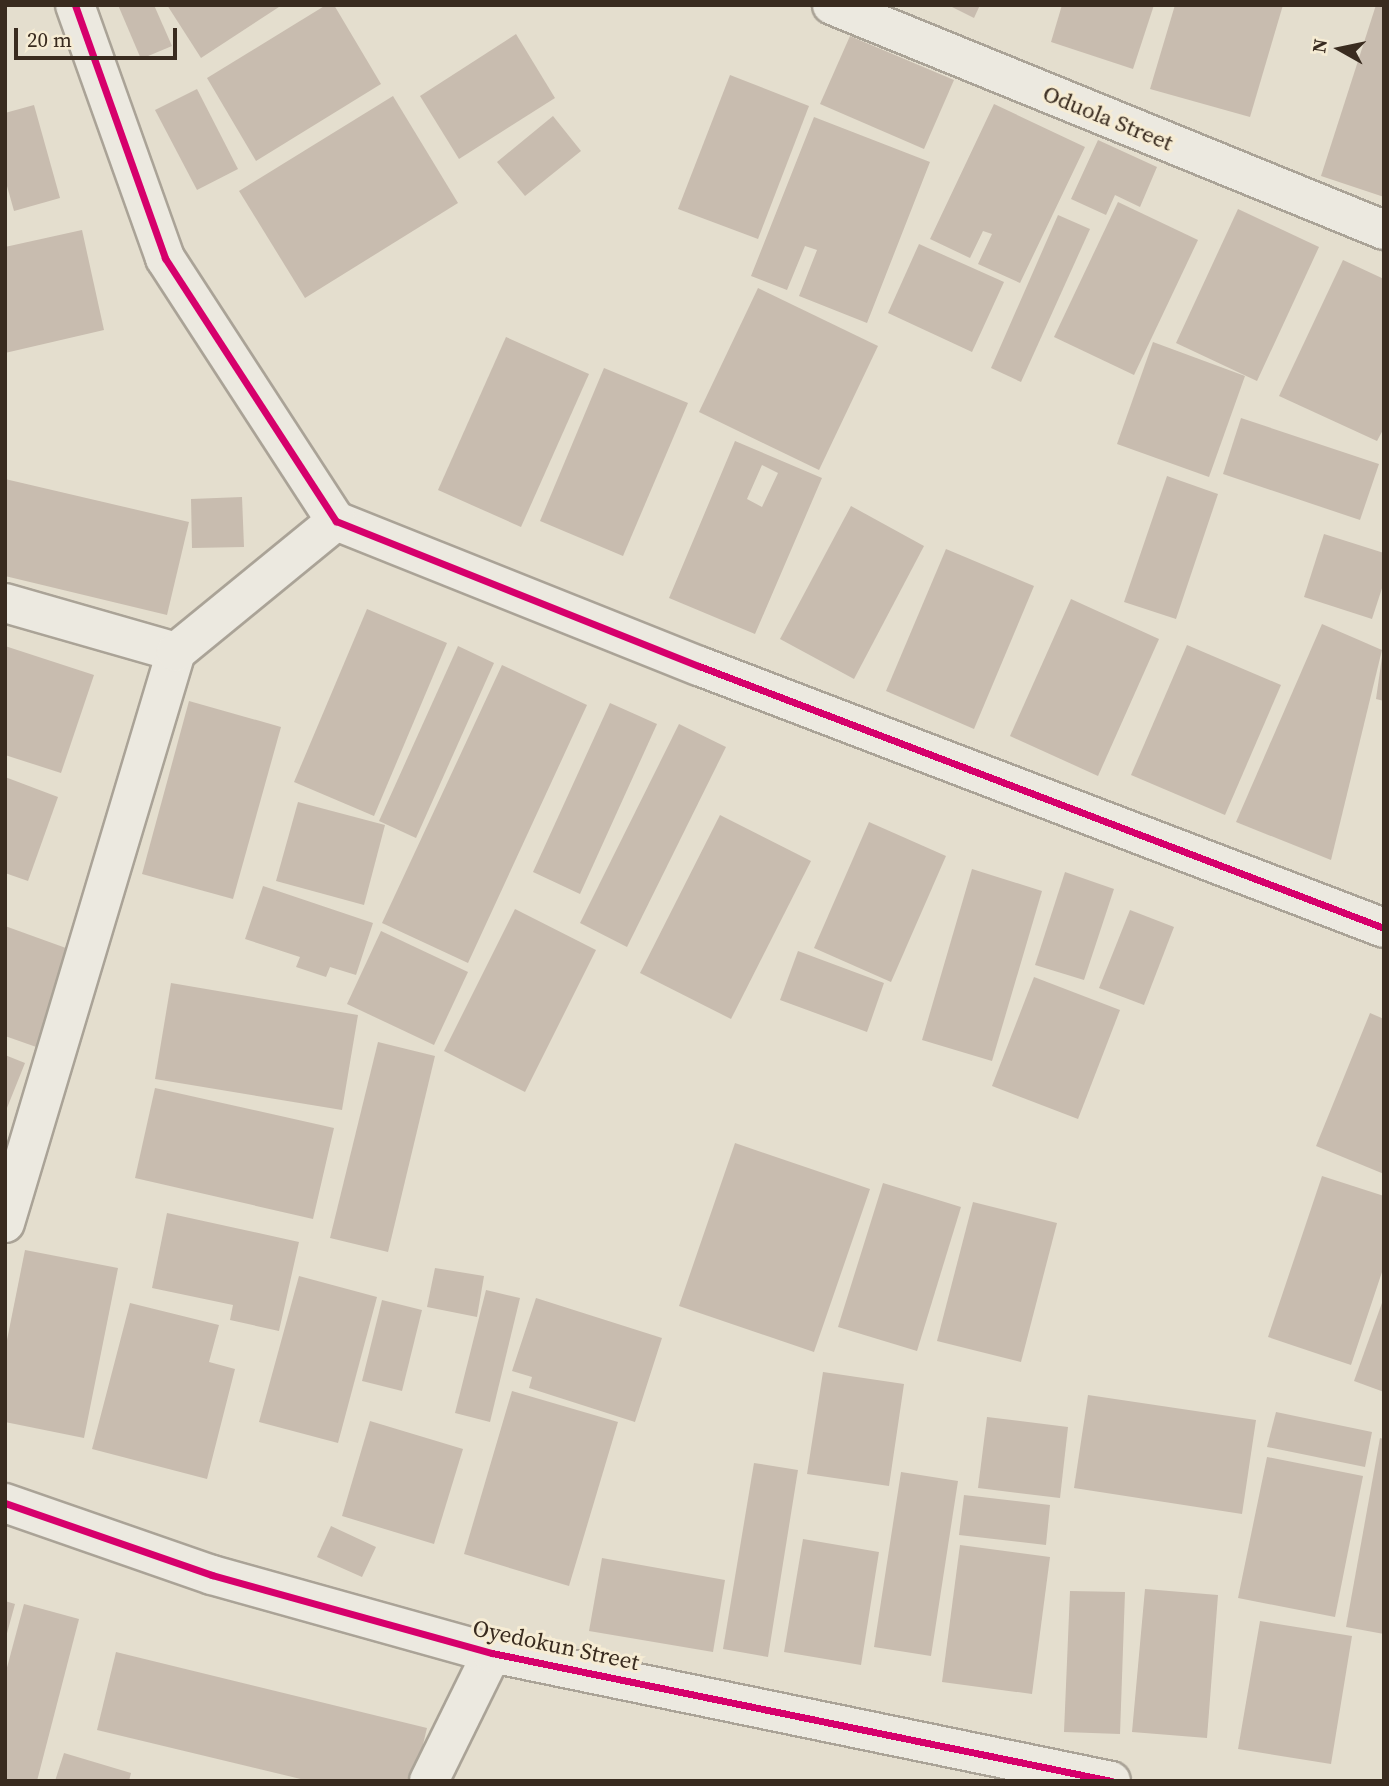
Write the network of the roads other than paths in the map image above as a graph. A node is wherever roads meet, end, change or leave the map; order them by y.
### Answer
1 (75, 5) edge
2 (832, 5) edge
3 (1384, 230) edge
4 (336, 521) junction
5 (5, 603) edge
6 (176, 652) junction
7 (1384, 928) edge
8 (5, 1223) edge
9 (5, 1503) edge
10 (492, 1653) junction
11 (429, 1781) edge
12 (1111, 1781) edge

1 - 4 street
2 - 3 street, Oduola Street
4 - 6 street
4 - 7 street
5 - 6 street
6 - 8 street
9 - 10 street, Oyedokun Street
10 - 11 street
10 - 12 street, Oyedokun Street

